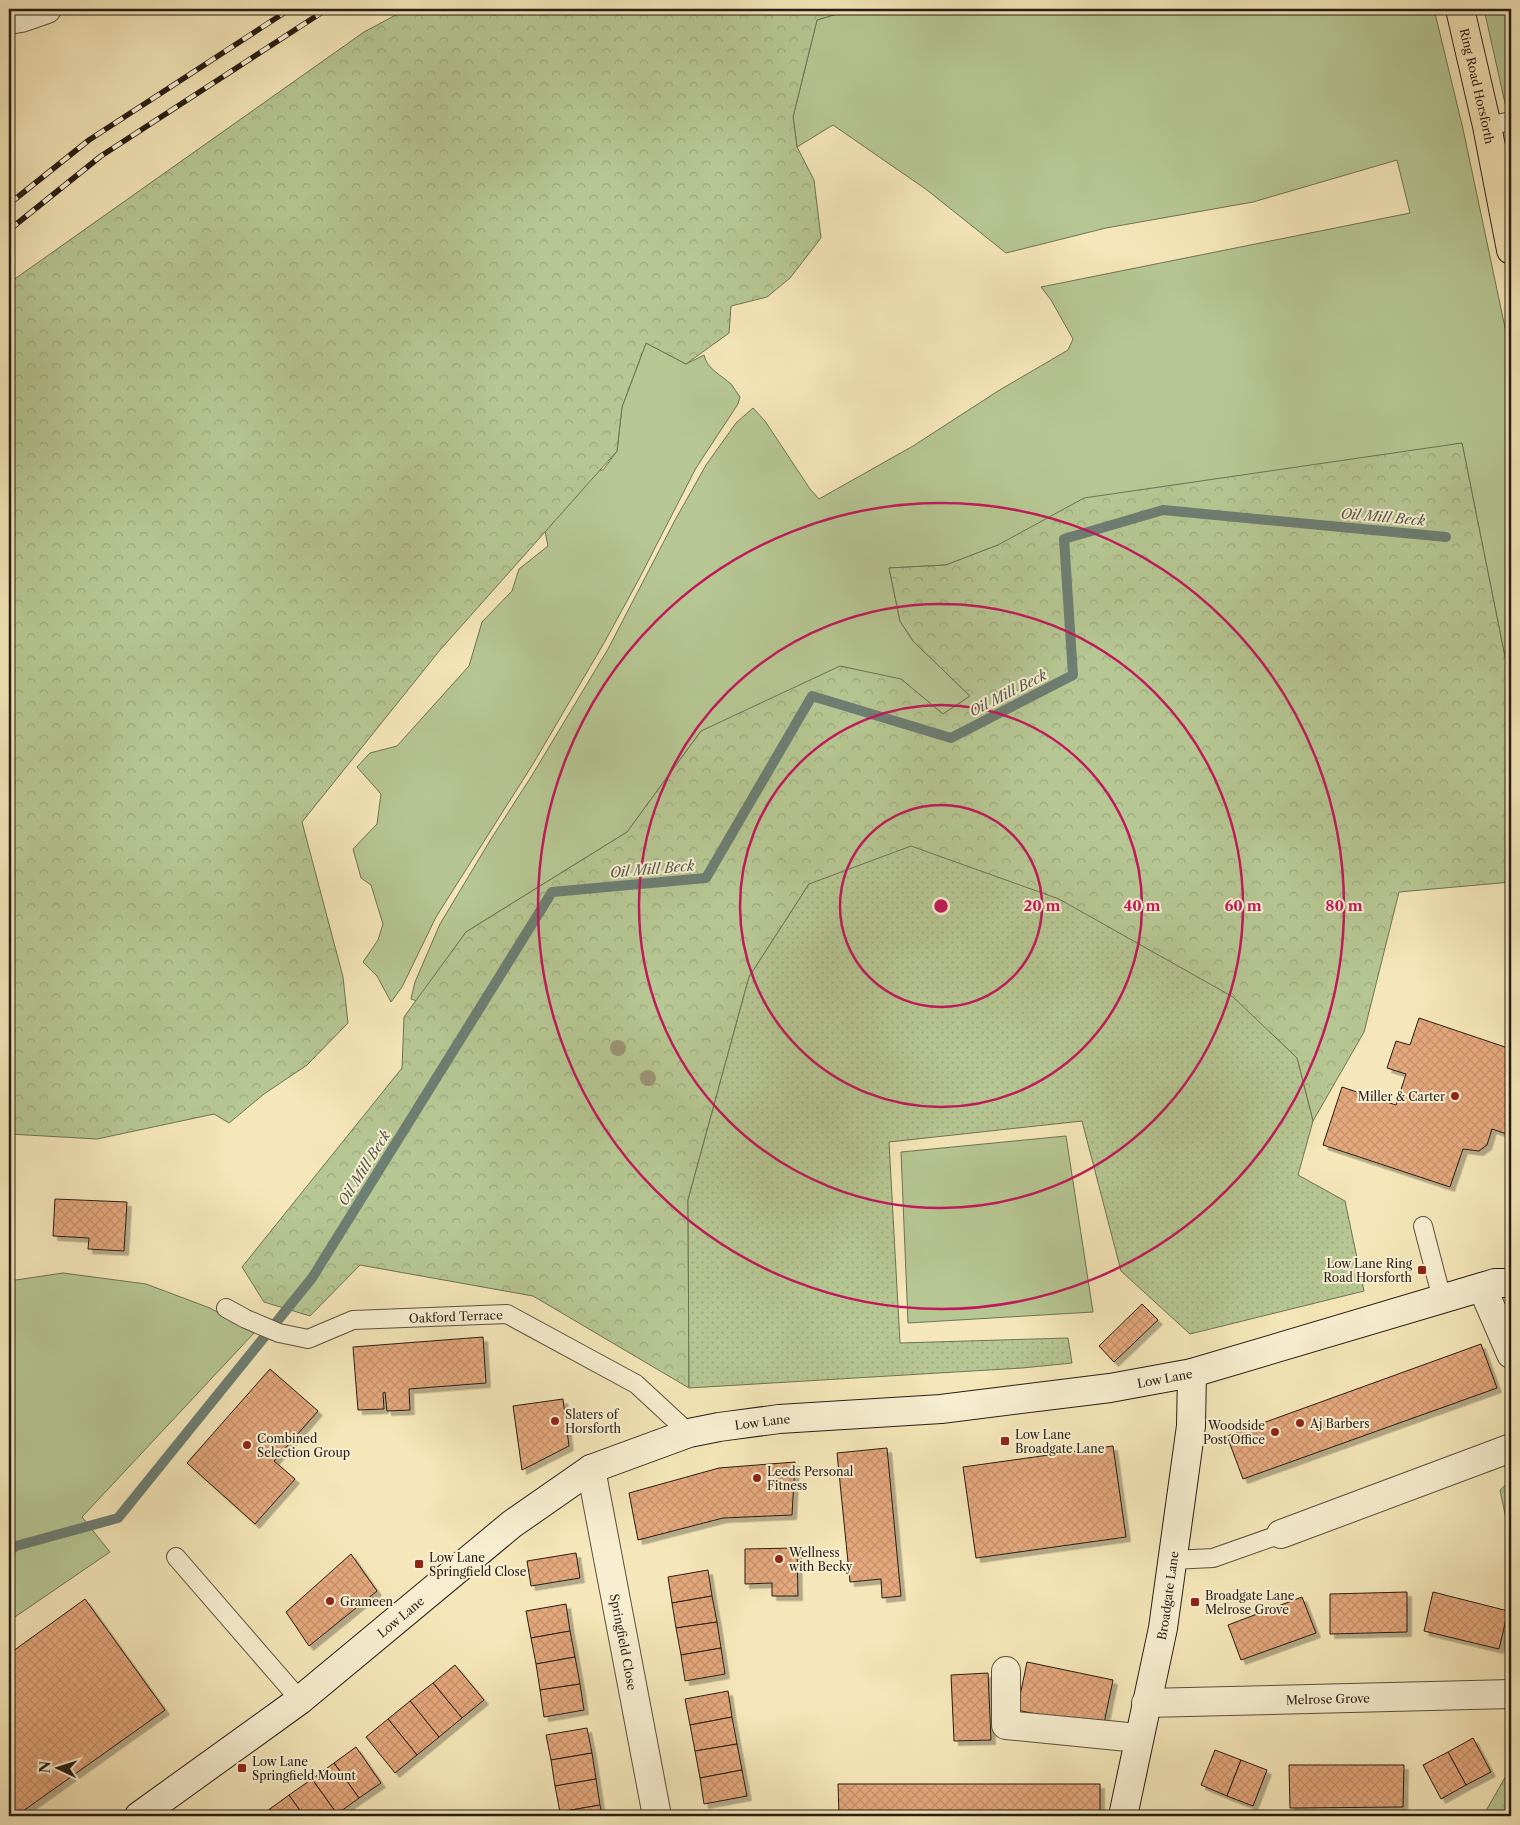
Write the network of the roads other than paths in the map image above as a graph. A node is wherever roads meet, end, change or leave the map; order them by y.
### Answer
1 (47, 9) edge
2 (1460, 9) edge
3 (9, 20) edge
4 (1499, 124) edge
5 (1511, 250) edge
6 (1423, 1226) dead end
7 (1500, 1280) edge
8 (1442, 1299) junction
9 (226, 1308) dead end
10 (1511, 1354) edge
11 (1192, 1373) junction
12 (689, 1433) junction
13 (1511, 1448) edge
14 (591, 1469) junction
15 (1281, 1534) joint
16 (176, 1557) dead end
17 (1172, 1560) junction
18 (1006, 1671) dead end
19 (1511, 1694) edge
20 (300, 1700) junction
21 (1146, 1703) junction
22 (1138, 1738) junction
23 (139, 1816) edge
24 (657, 1816) edge
25 (1123, 1816) edge

1 - 3 street
2 - 4 highway, Ring Road Horsforth
4 - 5 highway, Ring Road Horsforth
6 - 8 lane
7 - 8 street, Low Lane
7 - 10 street
8 - 11 street, Low Lane
9 - 12 lane, Oakford Terrace
11 - 12 street, Low Lane
11 - 17 street, Broadgate Lane
12 - 14 street, Low Lane
13 - 15 street
14 - 20 street, Low Lane
14 - 24 street, Springfield Close
15 - 17 lane
16 - 20 lane
17 - 21 street, Broadgate Lane
18 - 22 street
19 - 21 street, Melrose Grove
20 - 23 street, Low Lane
21 - 22 street, Broadgate Lane
22 - 25 street, Broadgate Lane

